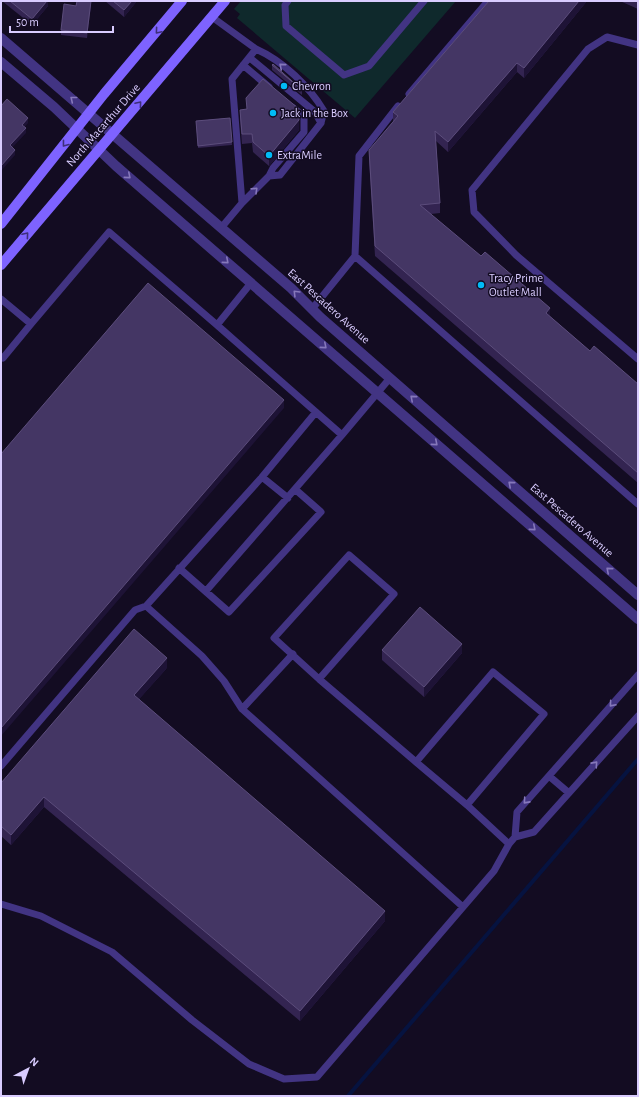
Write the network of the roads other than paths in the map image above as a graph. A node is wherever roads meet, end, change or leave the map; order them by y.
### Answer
1 (182, 1) edge
2 (225, 1) edge
3 (288, 1) edge
4 (424, 1) edge
5 (488, 1) edge
6 (212, 17) junction
7 (1, 38) edge
8 (638, 45) edge
9 (256, 49) junction
10 (250, 58) junction
11 (1, 62) edge
12 (243, 65) junction
13 (273, 91) edge
14 (285, 101) edge
15 (89, 113) junction
16 (321, 123) junction
17 (76, 129) junction
18 (113, 134) junction
19 (99, 150) junction
20 (269, 176) junction
21 (242, 203) junction
22 (1, 224) edge
23 (221, 228) junction
24 (355, 256) junction
25 (1, 265) edge
26 (251, 283) junction
27 (1, 299) edge
28 (312, 309) junction
29 (31, 324) junction
30 (217, 325) junction
31 (3, 358) dead end
32 (638, 360) edge
33 (390, 378) junction
34 (377, 393) junction
35 (316, 412) junction
36 (342, 435) junction
37 (262, 477) junction
38 (296, 490) junction
39 (288, 498) junction
40 (638, 504) edge
41 (179, 568) junction
42 (206, 591) junction
43 (638, 595) edge
44 (146, 606) junction
45 (638, 619) edge
46 (292, 654) junction
47 (638, 675) edge
48 (319, 679) junction
49 (242, 709) junction
50 (638, 716) edge
51 (416, 762) junction
52 (1, 766) edge
53 (549, 776) junction
54 (569, 793) junction
55 (467, 804) junction
56 (515, 837) junction
57 (508, 844) junction
58 (1, 904) edge
59 (463, 907) junction

1 -> 15 main road, North Macarthur Drive
2 - 6 main road, North Macarthur Drive
3 - 4 lane
5 - 24 lane
6 - 9 lane
18 -> 6 main road, North Macarthur Drive
15 -> 7 street, East Pescadero Avenue
8 - 32 lane
9 - 10 lane
16 -> 9 lane
10 - 12 lane
10 - 16 lane
11 - 17 street
12 - 13 lane
12 - 21 lane
14 - 20 lane
15 - 17 main road, North Macarthur Drive
15 - 18 street, East Pescadero Avenue
16 - 20 lane
17 - 19 street
17 -> 22 main road, North Macarthur Drive
18 - 19 main road, North Macarthur Drive
18 - 23 street, East Pescadero Avenue
25 -> 19 main road, North Macarthur Drive
19 -> 26 street
21 -> 20 lane
21 - 23 lane
28 -> 23 street, East Pescadero Avenue
24 - 28 lane
24 - 40 lane
26 - 30 lane
26 -> 34 street
27 - 29 lane
28 - 33 street, East Pescadero Avenue
29 - 30 lane
29 - 31 lane
30 - 35 lane
33 - 34 lane
43 -> 33 street, East Pescadero Avenue
34 - 36 lane
34 -> 45 street
35 - 36 lane
35 - 37 lane
36 - 38 lane
37 - 39 lane
37 - 41 lane
38 - 39 lane
38 - 42 lane
39 - 42 lane
41 - 42 lane
41 - 44 lane
44 - 49 lane
44 - 52 lane
46 - 48 lane
46 - 48 lane
46 - 49 lane
47 -> 53 lane
48 - 51 lane
49 - 59 lane
54 -> 50 lane
51 - 55 lane
51 - 55 lane
53 - 54 lane
53 -> 56 lane
54 - 56 lane
55 - 57 lane
56 - 57 lane
57 - 59 lane
58 - 59 lane

